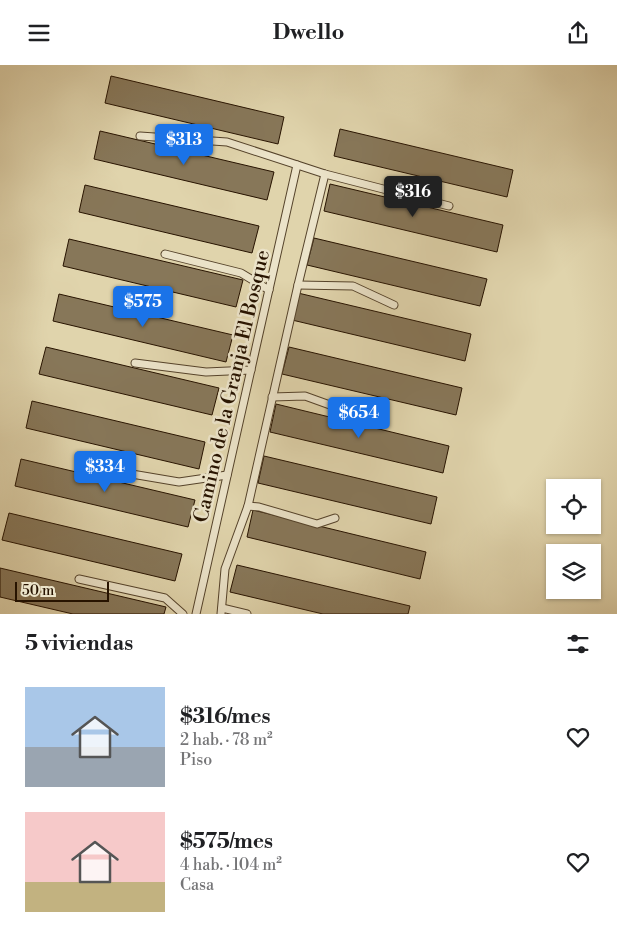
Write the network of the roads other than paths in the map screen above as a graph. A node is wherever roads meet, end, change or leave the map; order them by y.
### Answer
1 (140, 136) dead end
2 (297, 165) junction
3 (325, 174) junction
4 (449, 206) dead end
5 (165, 254) dead end
6 (298, 285) junction
7 (269, 290) junction
8 (394, 305) dead end
9 (135, 363) dead end
10 (251, 370) junction
11 (272, 397) junction
12 (363, 417) dead end
13 (92, 464) dead end
14 (227, 475) junction
15 (248, 506) junction
16 (335, 518) dead end
17 (79, 579) dead end
18 (221, 611) edge
19 (184, 614) edge
20 (196, 614) edge
21 (247, 614) edge

1 - 2 lane
2 - 3 lane
2 - 7 lane, Camino de la Granja El Bosque
3 - 4 lane
3 - 6 lane
5 - 7 lane
6 - 8 lane
6 - 11 lane
7 - 10 lane, Camino de la Granja El Bosque
9 - 10 lane
10 - 14 lane, Camino de la Granja El Bosque
11 - 12 lane
11 - 15 lane
13 - 14 lane
14 - 20 lane, Camino de la Granja El Bosque
15 - 16 lane
15 - 18 lane
17 - 19 lane
18 - 21 lane

